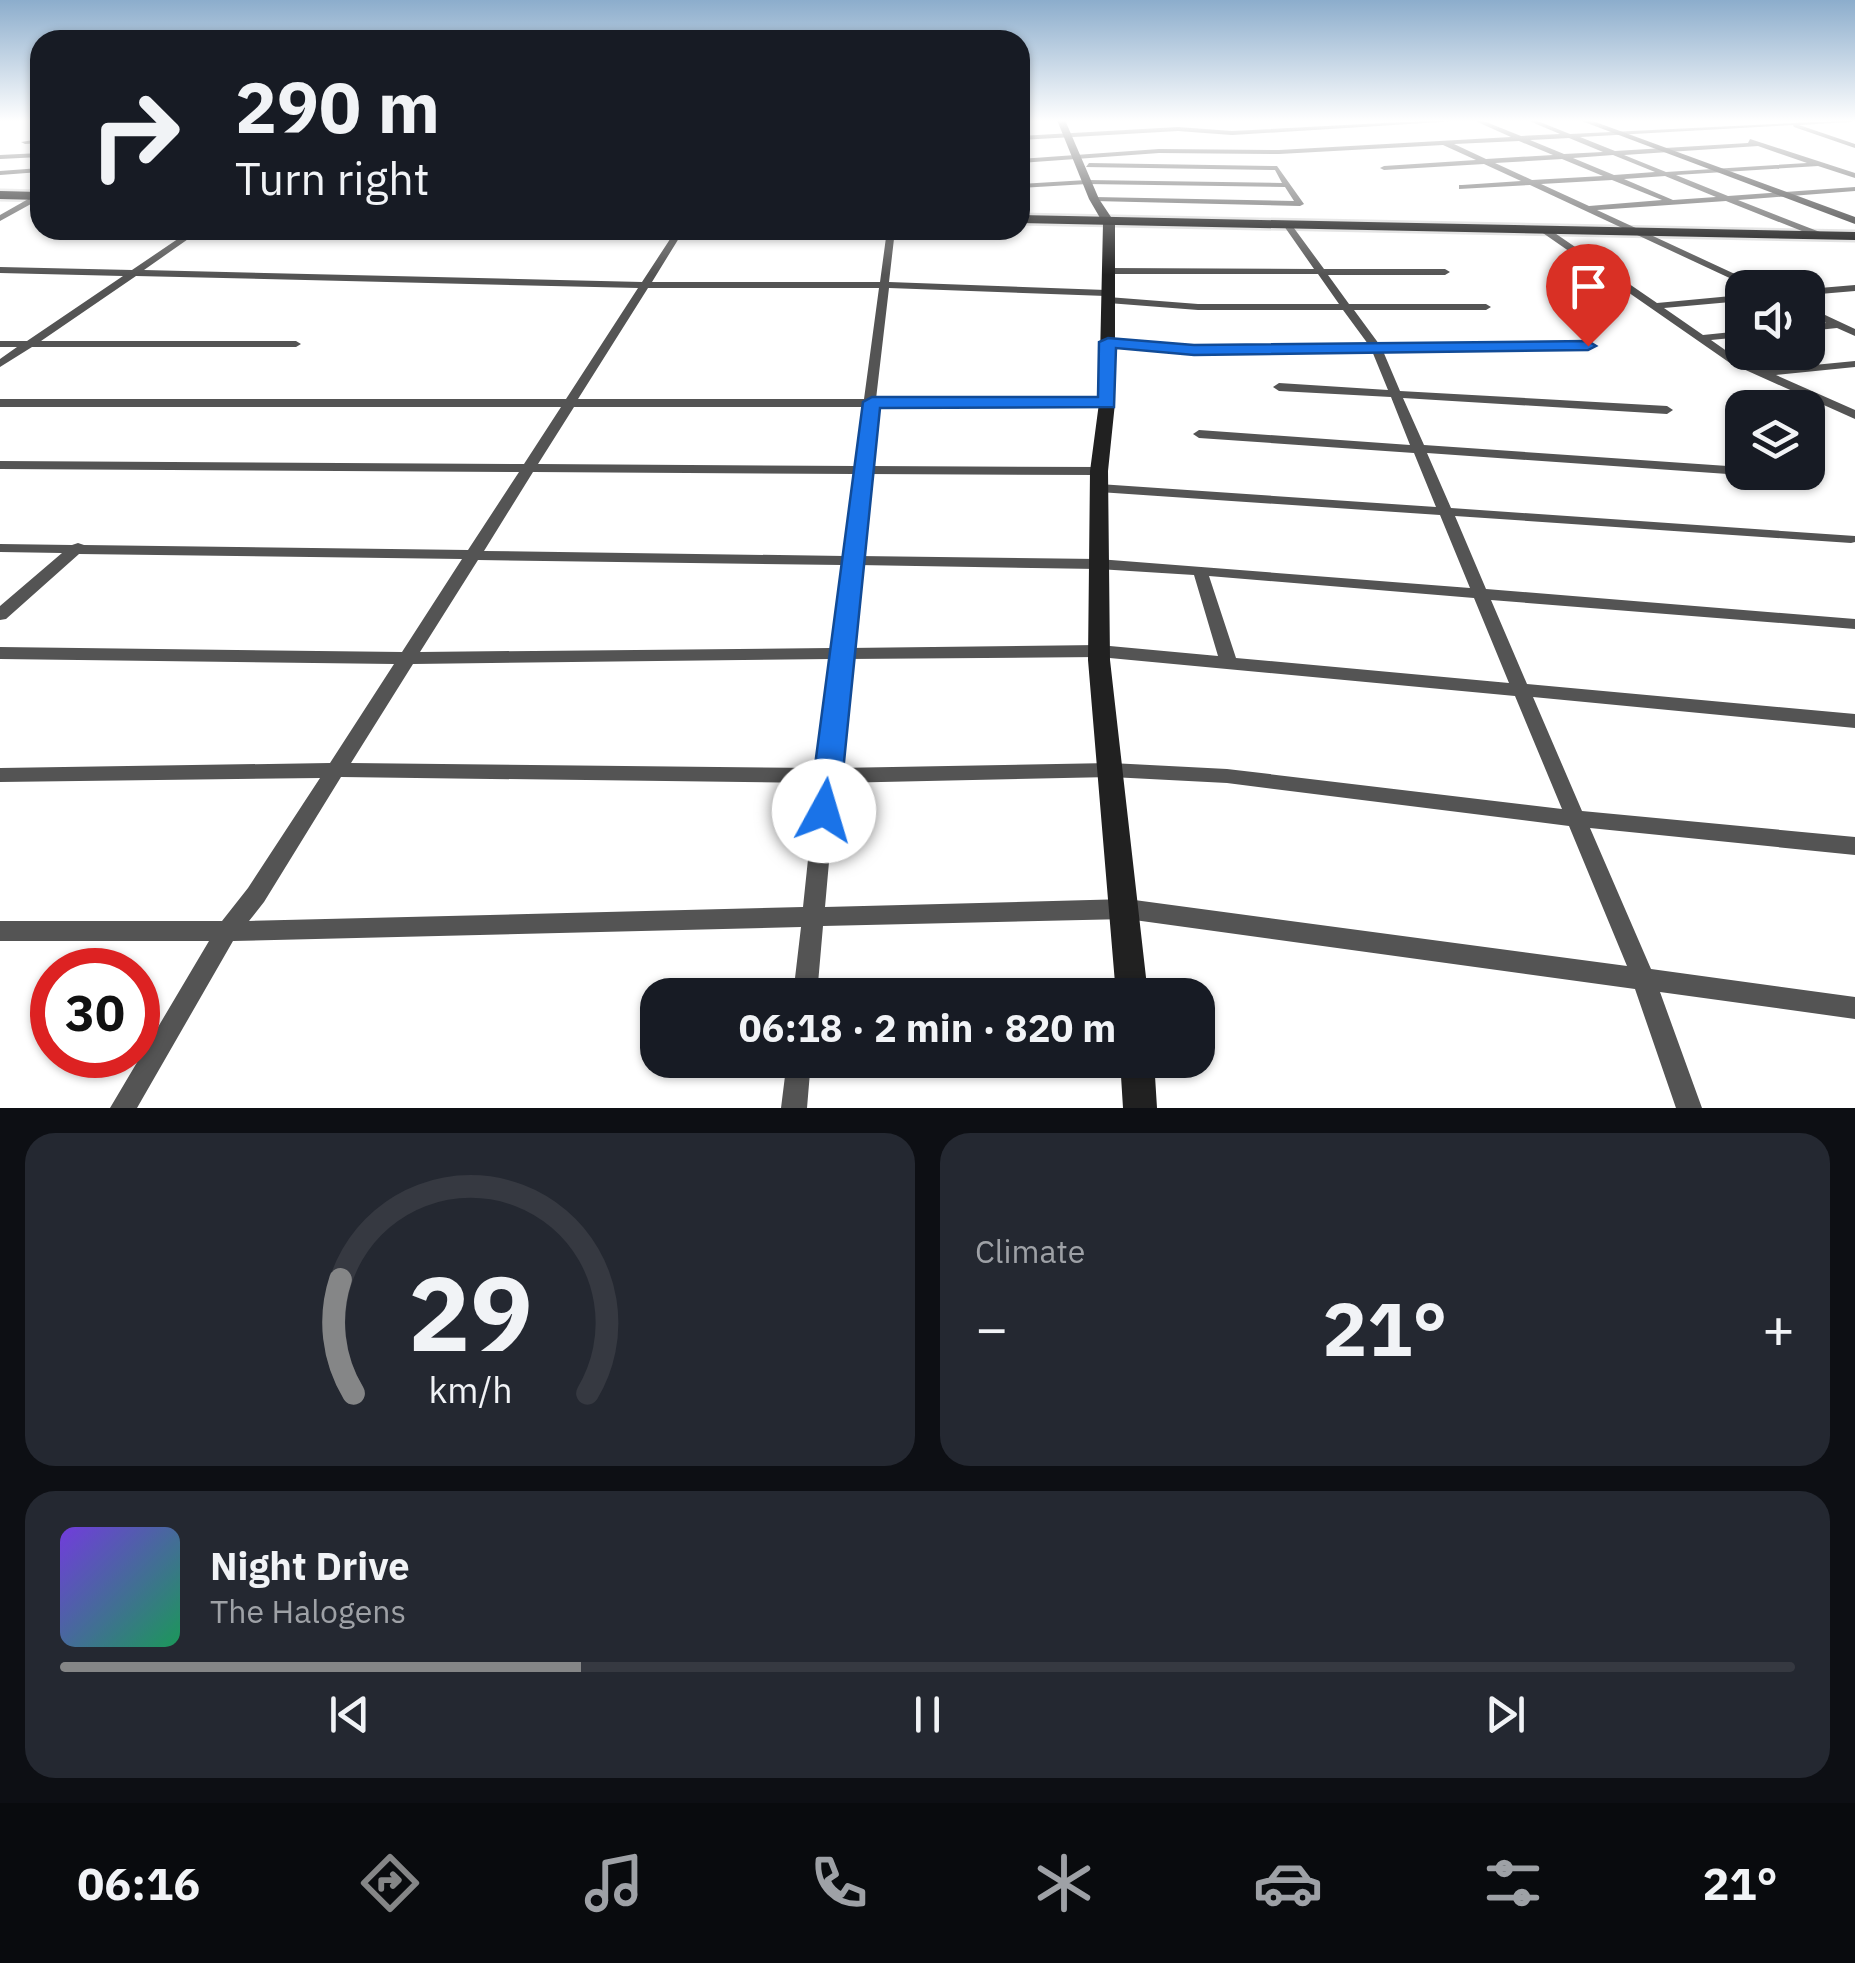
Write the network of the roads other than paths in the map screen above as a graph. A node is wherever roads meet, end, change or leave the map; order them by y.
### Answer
1 (1083, 172) edge
2 (1279, 172) edge
3 (1508, 172) edge
4 (1601, 172) edge
5 (1660, 172) edge
6 (1697, 172) edge
7 (1725, 172) edge
8 (1666, 174) junction
9 (1614, 177) junction
10 (1087, 182) junction
11 (1532, 183) junction
12 (1030, 185) edge
13 (1288, 185) junction
14 (1462, 188) dead end
15 (1855, 189) edge
16 (0, 192) edge
17 (30, 194) edge
18 (1784, 194) junction
19 (1727, 198) junction
20 (30, 200) edge
21 (1673, 202) junction
22 (1587, 208) junction
23 (1104, 213) junction
24 (4, 214) edge
25 (1030, 215) edge
26 (1855, 221) edge
27 (1622, 224) junction
28 (1288, 226) junction
29 (1805, 229) junction
30 (1542, 230) junction
31 (1637, 232) junction
32 (1855, 233) edge
33 (1822, 236) junction
34 (183, 240) edge
35 (673, 240) edge
36 (890, 240) edge
37 (0, 270) edge
38 (1320, 272) junction
39 (1445, 272) dead end
40 (1725, 272) edge
41 (134, 274) junction
42 (642, 285) junction
43 (886, 286) junction
44 (1108, 288) junction
45 (1855, 288) edge
46 (1825, 291) edge
47 (1725, 300) edge
48 (1656, 306) junction
49 (1346, 307) junction
50 (1486, 307) dead end
51 (1825, 318) edge
52 (1855, 323) edge
53 (1838, 325) junction
54 (1825, 326) edge
55 (1855, 333) edge
56 (1725, 336) edge
57 (1702, 338) junction
58 (1108, 342) junction
59 (0, 344) edge
60 (33, 344) junction
61 (296, 344) dead end
62 (1588, 346) dead end
63 (1376, 348) junction
64 (0, 364) edge
65 (1855, 364) edge
66 (1762, 373) junction
67 (1279, 387) dead end
68 (1396, 394) junction
69 (568, 402) junction
70 (872, 402) junction
71 (0, 403) edge
72 (1107, 403) junction
73 (1667, 410) dead end
74 (1853, 413) edge
75 (1199, 434) dead end
76 (1420, 449) junction
77 (0, 465) edge
78 (526, 468) junction
79 (863, 470) junction
80 (1725, 470) edge
81 (1099, 480) junction
82 (1444, 512) junction
83 (1850, 540) dead end
84 (78, 546) junction
85 (0, 548) edge
86 (472, 553) junction
87 (852, 560) junction
88 (1098, 564) junction
89 (1200, 570) junction
90 (1479, 596) junction
91 (0, 615) edge
92 (1855, 624) edge
93 (1099, 651) junction
94 (0, 653) edge
95 (839, 654) junction
96 (406, 658) junction
97 (1229, 662) junction
98 (1520, 691) junction
99 (1855, 722) edge
100 (333, 770) junction
101 (1112, 770) junction
102 (0, 776) edge
103 (827, 776) junction
104 (1577, 819) junction
105 (1855, 846) edge
106 (1127, 909) junction
107 (814, 917) junction
108 (0, 931) edge
109 (227, 931) junction
110 (808, 978) edge
111 (1131, 978) edge
112 (1644, 980) junction
113 (1855, 1008) edge
114 (797, 1078) edge
115 (1138, 1078) edge
116 (123, 1108) edge
117 (794, 1108) edge
118 (1140, 1108) edge
119 (1689, 1108) edge

1 - 10 main road
2 - 13 street
3 - 11 street
4 - 9 street
5 - 8 street
6 - 8 street
7 - 18 main road
8 - 9 street
8 - 19 street
9 - 11 street
9 - 21 street
10 - 12 street
10 - 13 street
10 - 23 main road
11 - 14 street
11 - 22 street
13 - 23 street
15 - 18 street
16 - 17 main road
18 - 19 street
18 - 26 main road
19 - 21 street
19 - 29 street
20 - 24 street
21 - 22 street
22 - 27 street
23 - 25 main road
23 - 27 main road
23 - 28 main road
23 - 44 main road
27 - 29 main road
27 - 31 street
28 - 30 main road
28 - 38 street
29 - 32 main road
29 - 33 street
30 - 31 main road
30 - 48 street
31 - 33 main road
31 - 40 street
32 - 33 main road
34 - 41 street
35 - 42 street
36 - 43 street
37 - 41 street
38 - 39 street
38 - 44 street
38 - 49 street
41 - 42 street
41 - 60 street
42 - 43 street
42 - 69 street
43 - 44 street
43 - 70 street
44 - 49 street
44 - 58 main road
45 - 46 street
47 - 48 street
48 - 57 street
49 - 50 street
49 - 63 street
51 - 53 street
52 - 53 street
53 - 54 street
53 - 55 street
56 - 57 street
57 - 66 street
58 - 63 street
58 - 72 main road
59 - 60 street
60 - 61 street
60 - 64 street
62 - 63 street
63 - 68 street
65 - 66 street
66 - 74 street
67 - 68 street
68 - 73 street
68 - 76 street
69 - 70 street
69 - 71 street
69 - 78 street
70 - 72 street
70 - 79 street
72 - 81 main road
75 - 76 street
76 - 80 street
76 - 82 street
77 - 78 street
78 - 79 street
78 - 86 street
79 - 81 street
79 - 87 street
81 - 82 street
81 - 88 main road
82 - 83 street
82 - 90 street
84 - 85 street
84 - 86 street
84 - 91 street
86 - 87 street
86 - 96 street
87 - 88 street
87 - 95 street
88 - 89 street
88 - 93 main road
89 - 90 street
89 - 97 street
90 - 92 street
90 - 98 street
93 - 95 street
93 - 97 street
93 - 101 main road
94 - 96 street
95 - 96 street
95 - 103 street
96 - 100 street
97 - 98 street
98 - 99 street
98 - 104 street
100 - 102 street
100 - 103 street
100 - 109 street
101 - 103 street
101 - 104 street
101 - 106 main road
103 - 107 street
104 - 105 street
104 - 112 street
106 - 107 street
106 - 111 main road
106 - 112 street
107 - 109 street
107 - 110 street
108 - 109 street
109 - 116 street
112 - 113 street
112 - 119 street
114 - 117 street
115 - 118 main road

